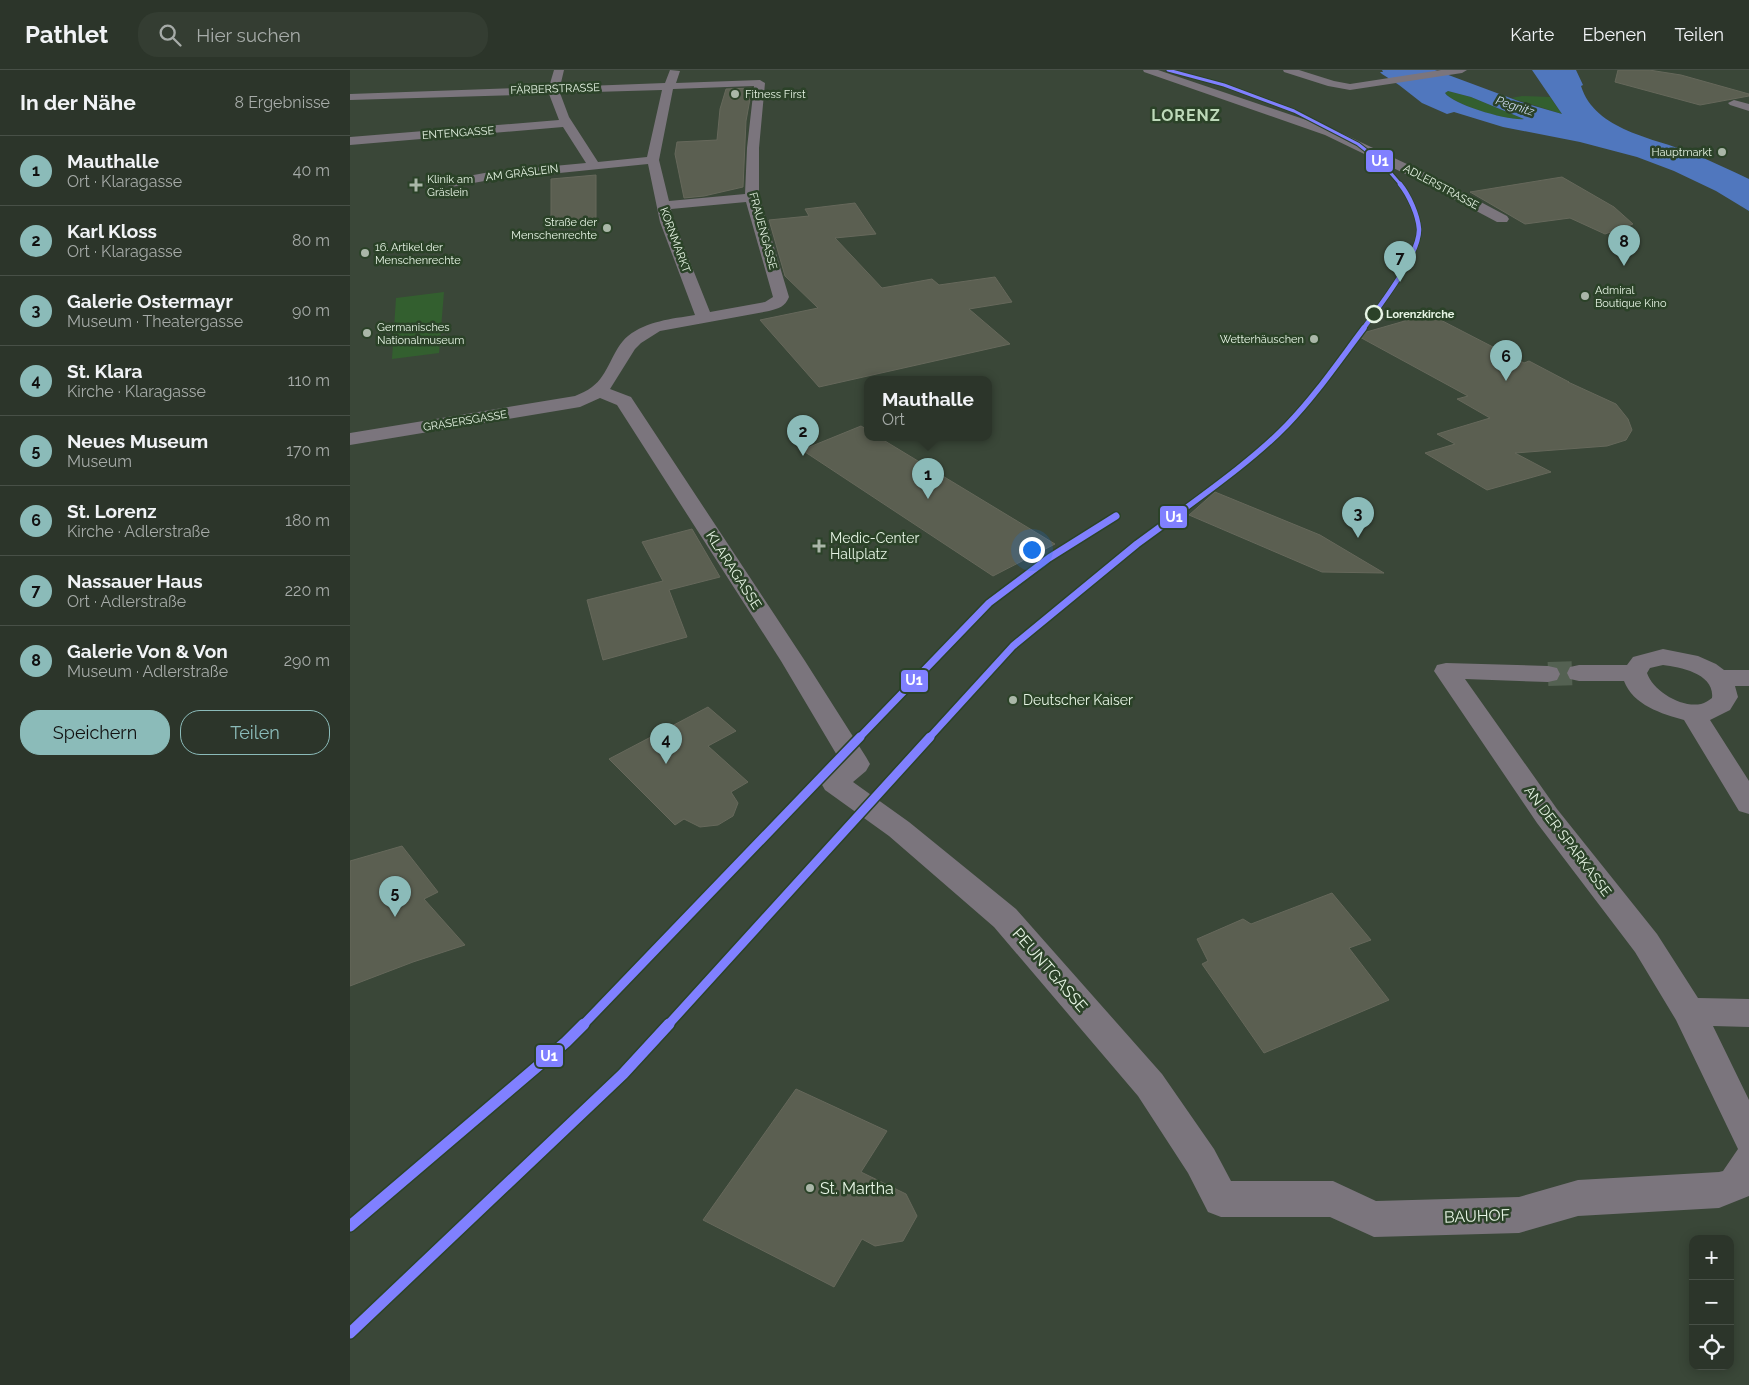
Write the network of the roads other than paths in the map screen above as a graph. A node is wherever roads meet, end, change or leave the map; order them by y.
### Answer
1 (560, 70) edge
2 (675, 70) edge
3 (1288, 70) edge
4 (1316, 70) edge
5 (1462, 70) edge
6 (1151, 71) edge
7 (1364, 74) dead end
8 (760, 83) joint
9 (668, 86) junction
10 (554, 90) junction
11 (351, 98) edge
12 (1749, 100) edge
13 (1749, 108) edge
14 (566, 123) junction
15 (350, 142) edge
16 (652, 160) junction
17 (594, 165) junction
18 (451, 183) dead end
19 (752, 197) junction
20 (662, 206) junction
21 (1502, 219) dead end
22 (704, 318) junction
23 (589, 396) junction
24 (350, 439) edge
25 (1579, 673) tunnel mouth
26 (1634, 673) junction
27 (1548, 674) tunnel mouth
28 (1717, 678) junction
29 (1749, 678) edge
30 (1692, 712) junction
31 (845, 774) joint
32 (1749, 804) edge
33 (1689, 1012) junction
34 (1749, 1012) edge
35 (1749, 1137) edge
36 (1742, 1173) edge
37 (1221, 1198) joint

1 - 10 street
2 - 9 street
3 - 5 street
4 - 7 street
6 - 21 street, ADLERSTRASSE
8 - 9 street, FÄRBERSTRASSE
8 - 19 street, FRAUENGASSE
9 - 10 street, FÄRBERSTRASSE
9 - 16 street
10 - 11 street, FÄRBERSTRASSE
10 - 14 street
12 - 13 street
14 - 15 street, ENTENGASSE
14 - 17 street
16 - 17 street, AM GRÄSLEIN
16 - 20 street, KORNMARKT
17 - 18 street, AM GRÄSLEIN
19 - 20 street
19 - 22 street, FRAUENGASSE
20 - 22 street, KORNMARKT
22 - 23 street
23 - 24 street, GRASERSGASSE
23 - 31 street, KLARAGASSE
25 - 26 street
26 - 28 street
26 - 30 street
27 - 33 street, AN DER SPARKASSE
28 - 29 street
28 - 30 street
30 - 32 street
31 - 37 street, PEUNTGASSE
33 - 34 street
33 - 35 street, AN DER SPARKASSE
36 - 37 street, BAUHOF

